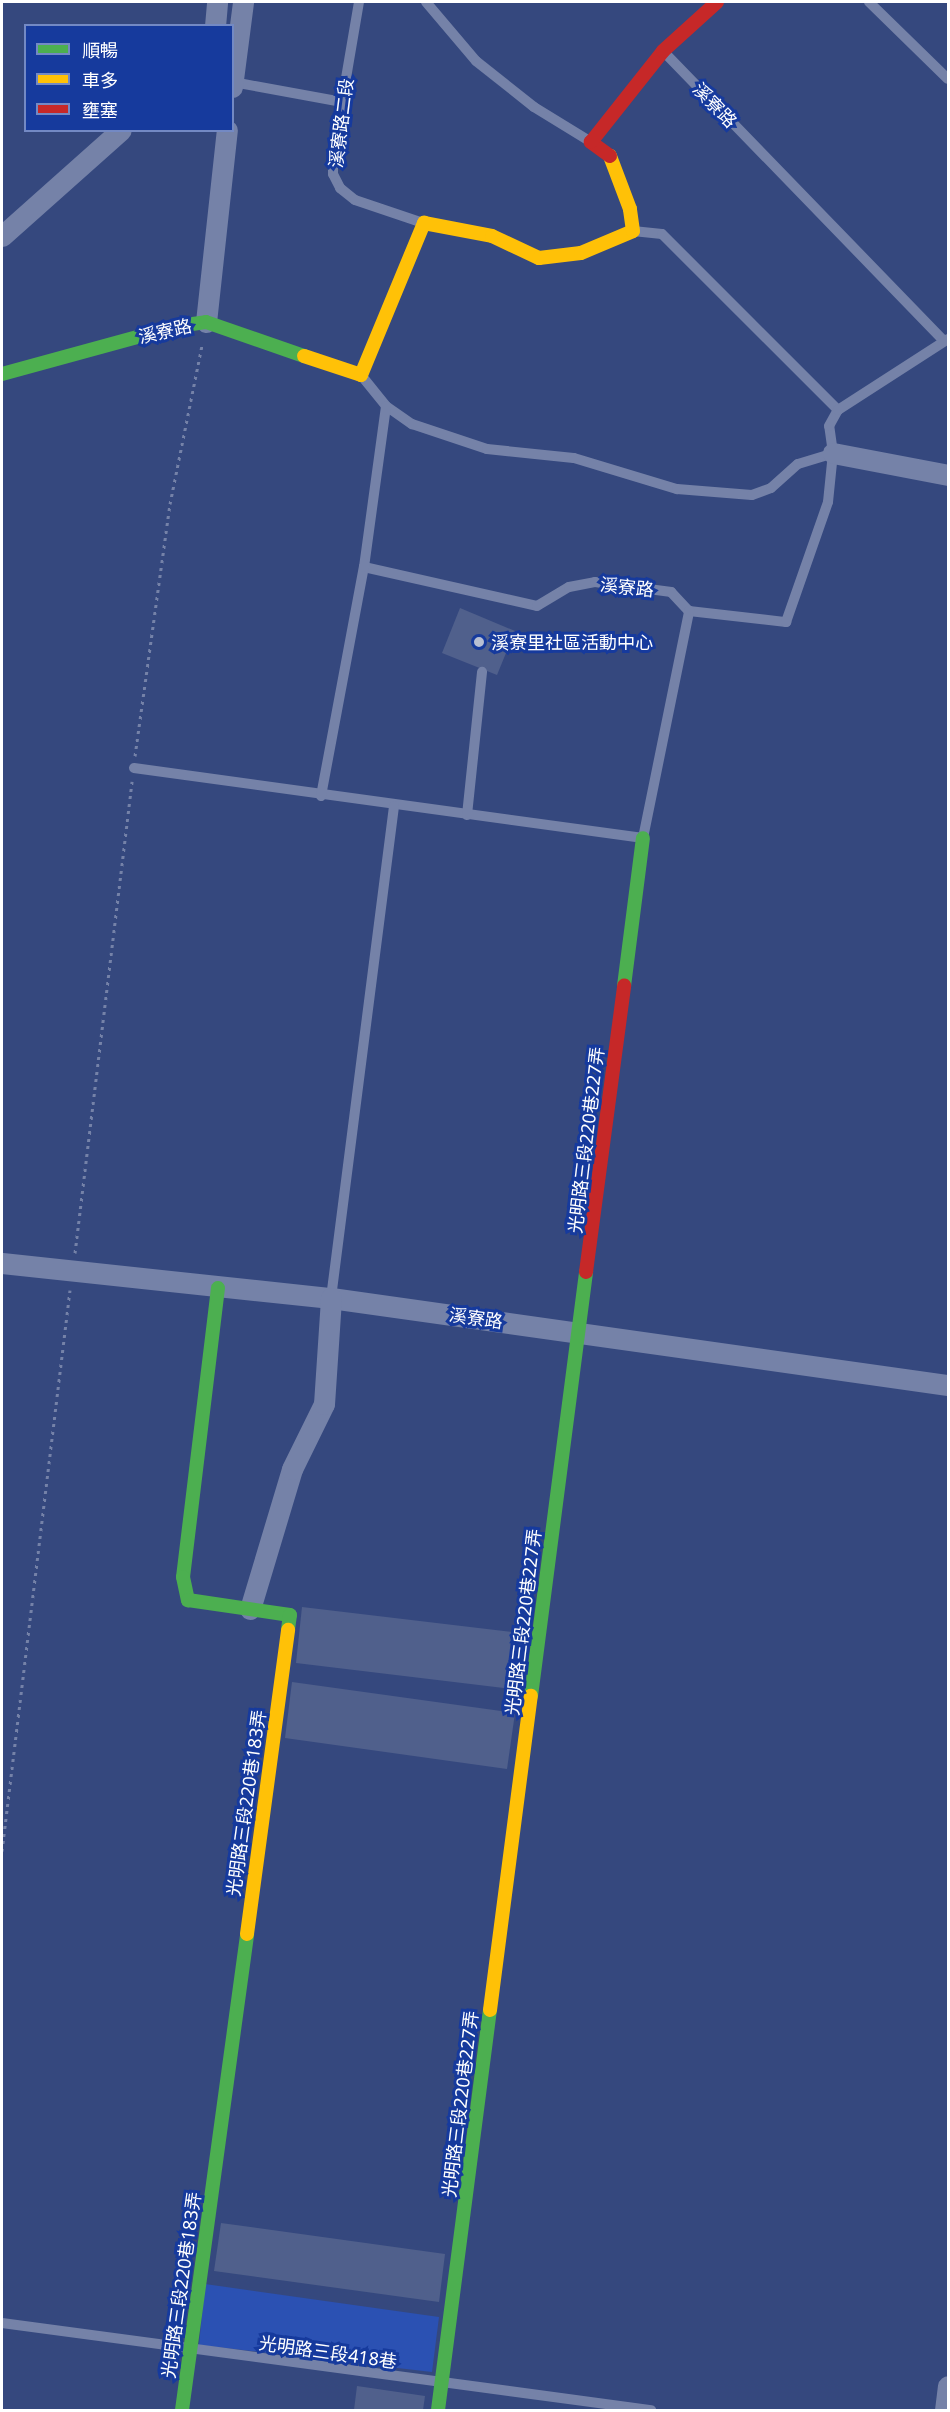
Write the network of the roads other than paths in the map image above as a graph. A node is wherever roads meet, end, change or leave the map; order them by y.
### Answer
1 (217, 2) edge
2 (243, 2) edge
3 (359, 2) edge
4 (426, 2) edge
5 (717, 2) edge
6 (869, 2) edge
7 (215, 24) edge
8 (663, 51) junction
9 (234, 74) edge
10 (948, 79) edge
11 (234, 82) edge
12 (342, 102) junction
13 (119, 132) edge
14 (227, 132) edge
15 (591, 142) junction
16 (424, 223) junction
17 (633, 231) junction
18 (2, 236) edge
19 (206, 322) junction
20 (946, 339) edge
21 (2, 374) edge
22 (361, 375) junction
23 (386, 406) junction
24 (838, 410) junction
25 (833, 453) junction
26 (948, 475) edge
27 (364, 567) junction
28 (689, 611) junction
29 (482, 672) dead end
30 (134, 768) road end
31 (321, 796) junction
32 (394, 806) junction
33 (468, 815) junction
34 (643, 838) junction
35 (2, 1263) edge
36 (218, 1288) junction
37 (331, 1298) junction
38 (579, 1333) junction
39 (948, 1385) edge
40 (250, 1609) junction
41 (2, 2323) edge
42 (190, 2349) junction
43 (442, 2384) junction
44 (948, 2386) edge
45 (182, 2410) edge
46 (438, 2410) edge
47 (651, 2410) edge
48 (945, 2410) edge

1 - 7 street
2 - 9 street
3 - 12 lane, 溪寮路二段
4 - 15 lane
5 - 8 street
6 - 10 lane
8 - 15 street
8 - 20 lane, 溪寮路
11 - 12 lane
12 - 16 lane, 溪寮路二段
13 - 18 street
14 - 19 street
15 - 17 street
16 - 17 street
16 - 22 street
17 - 24 lane
19 - 21 street, 溪寮路
19 - 22 street, 溪寮路
20 - 24 lane, 溪寮路
22 - 23 lane
23 - 25 lane
23 - 27 lane
24 - 25 lane
25 - 26 street
25 - 28 lane
27 - 28 lane, 溪寮路
27 - 31 lane
28 - 34 lane
29 - 33 lane
30 - 31 lane
31 - 32 lane
32 - 33 lane
32 - 37 lane
33 - 34 lane
34 - 38 street, 光明路三段220巷227弄
35 - 36 street, 溪寮路
36 - 37 street, 溪寮路
36 - 40 street, 光明路三段220巷183弄
37 - 38 street, 溪寮路
37 - 40 street
38 - 39 street, 溪寮路
38 - 43 street, 光明路三段220巷227弄
40 - 42 street, 光明路三段220巷183弄
41 - 42 lane, 光明路三段418巷
42 - 43 lane, 光明路三段418巷
42 - 45 street, 光明路三段220巷183弄
43 - 46 street, 光明路三段220巷227弄
43 - 47 lane, 光明路三段418巷
44 - 48 street

